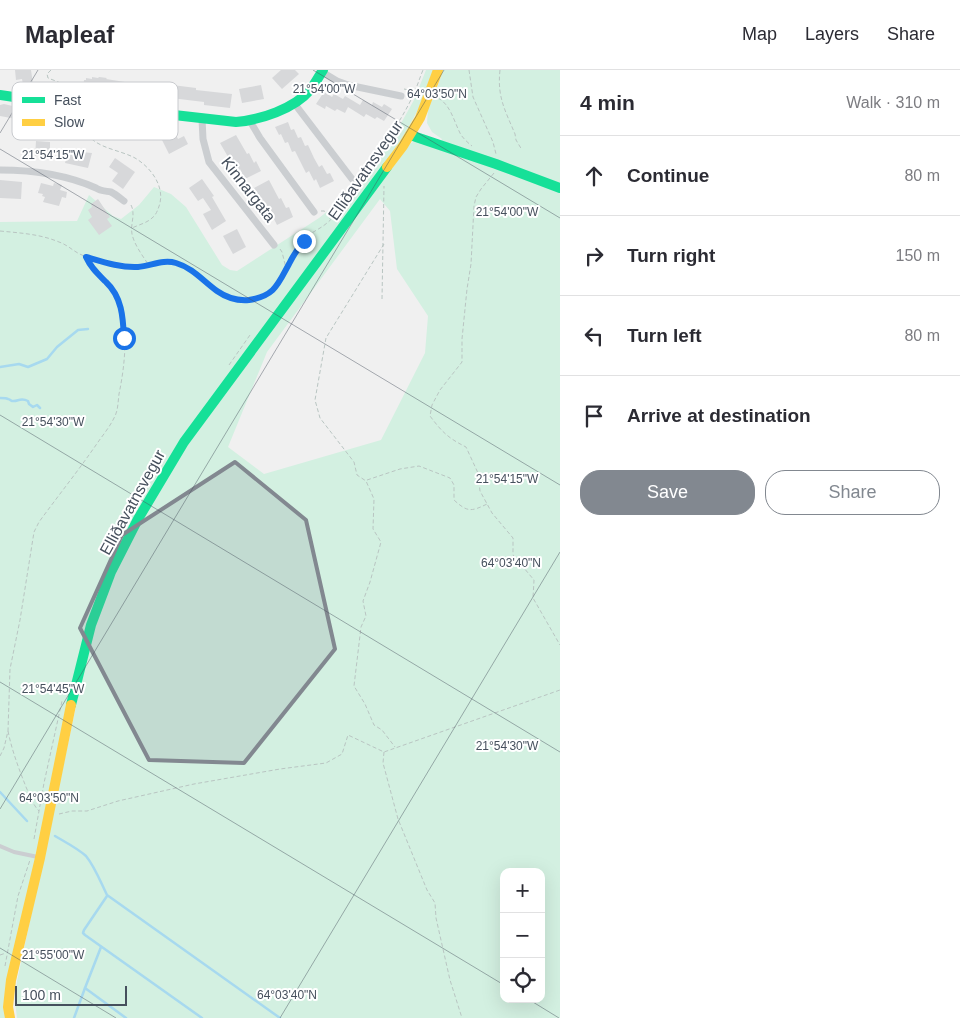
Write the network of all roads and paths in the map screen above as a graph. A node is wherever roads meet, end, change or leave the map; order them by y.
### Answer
1 (51, 70) edge
2 (423, 70) edge
3 (438, 70) edge
4 (469, 70) edge
5 (500, 70) edge
6 (323, 71) edge
7 (58, 82) edge
8 (430, 94) junction
9 (401, 96) dead end
10 (294, 103) junction
11 (178, 116) edge
12 (202, 119) junction
13 (250, 121) junction
14 (410, 134) junction
15 (92, 140) edge
16 (475, 148) dead end
17 (522, 150) dead end
18 (496, 164) junction
19 (0, 170) edge
20 (384, 172) junction
21 (352, 179) dead end
22 (560, 188) edge
23 (124, 201) joint
24 (314, 212) joint
25 (330, 219) junction
26 (132, 228) junction
27 (0, 231) edge
28 (384, 244) junction
29 (274, 245) joint
30 (86, 257) junction
31 (148, 265) junction
32 (286, 269) junction
33 (382, 299) dead end
34 (259, 340) junction
35 (226, 369) dead end
36 (161, 462) dead end
37 (366, 480) junction
38 (488, 504) junction
39 (113, 548) dead end
40 (560, 644) edge
41 (560, 690) edge
42 (64, 696) dead end
43 (8, 731) junction
44 (396, 748) junction
45 (384, 752) junction
46 (0, 756) edge
47 (44, 814) junction
48 (34, 838) dead end
49 (0, 846) edge
50 (35, 857) junction
51 (7, 953) junction
52 (0, 955) edge
53 (4, 968) dead end
54 (10, 1018) edge
55 (462, 1018) edge

1 - 7 path
2 - 25 path
3 - 8 main road, Elliðavatnsvegur
4 - 18 path
5 - 17 path
6 - 9 street
6 - 10 main road
8 - 14 main road, Elliðavatnsvegur
8 - 16 path
10 - 13 main road
10 - 21 street
11 - 12 main road
12 - 13 main road
12 - 29 street, Kinnargata
13 - 24 street
14 - 18 main road
14 - 20 main road, Elliðavatnsvegur
15 - 26 path
18 - 22 main road
18 - 38 path
19 - 23 street
20 - 28 path
20 - 34 main road, Elliðavatnsvegur
23 - 26 path
24 - 25 path
25 - 32 path
26 - 31 path
27 - 30 path
28 - 33 path
28 - 37 path
29 - 32 path
30 - 31 path
30 - 43 path
31 - 32 path
34 - 35 path
34 - 47 main road, Elliðavatnsvegur
36 - 39 path
37 - 38 path
37 - 44 path
38 - 40 path
41 - 44 path
42 - 47 path
43 - 46 path
43 - 47 path
44 - 45 path
45 - 47 path
45 - 55 path
47 - 48 path
47 - 50 main road, Elliðavatnsvegur
49 - 50 lane
50 - 51 path
50 - 54 main road, Elliðavatnsvegur
51 - 52 path
51 - 53 path

